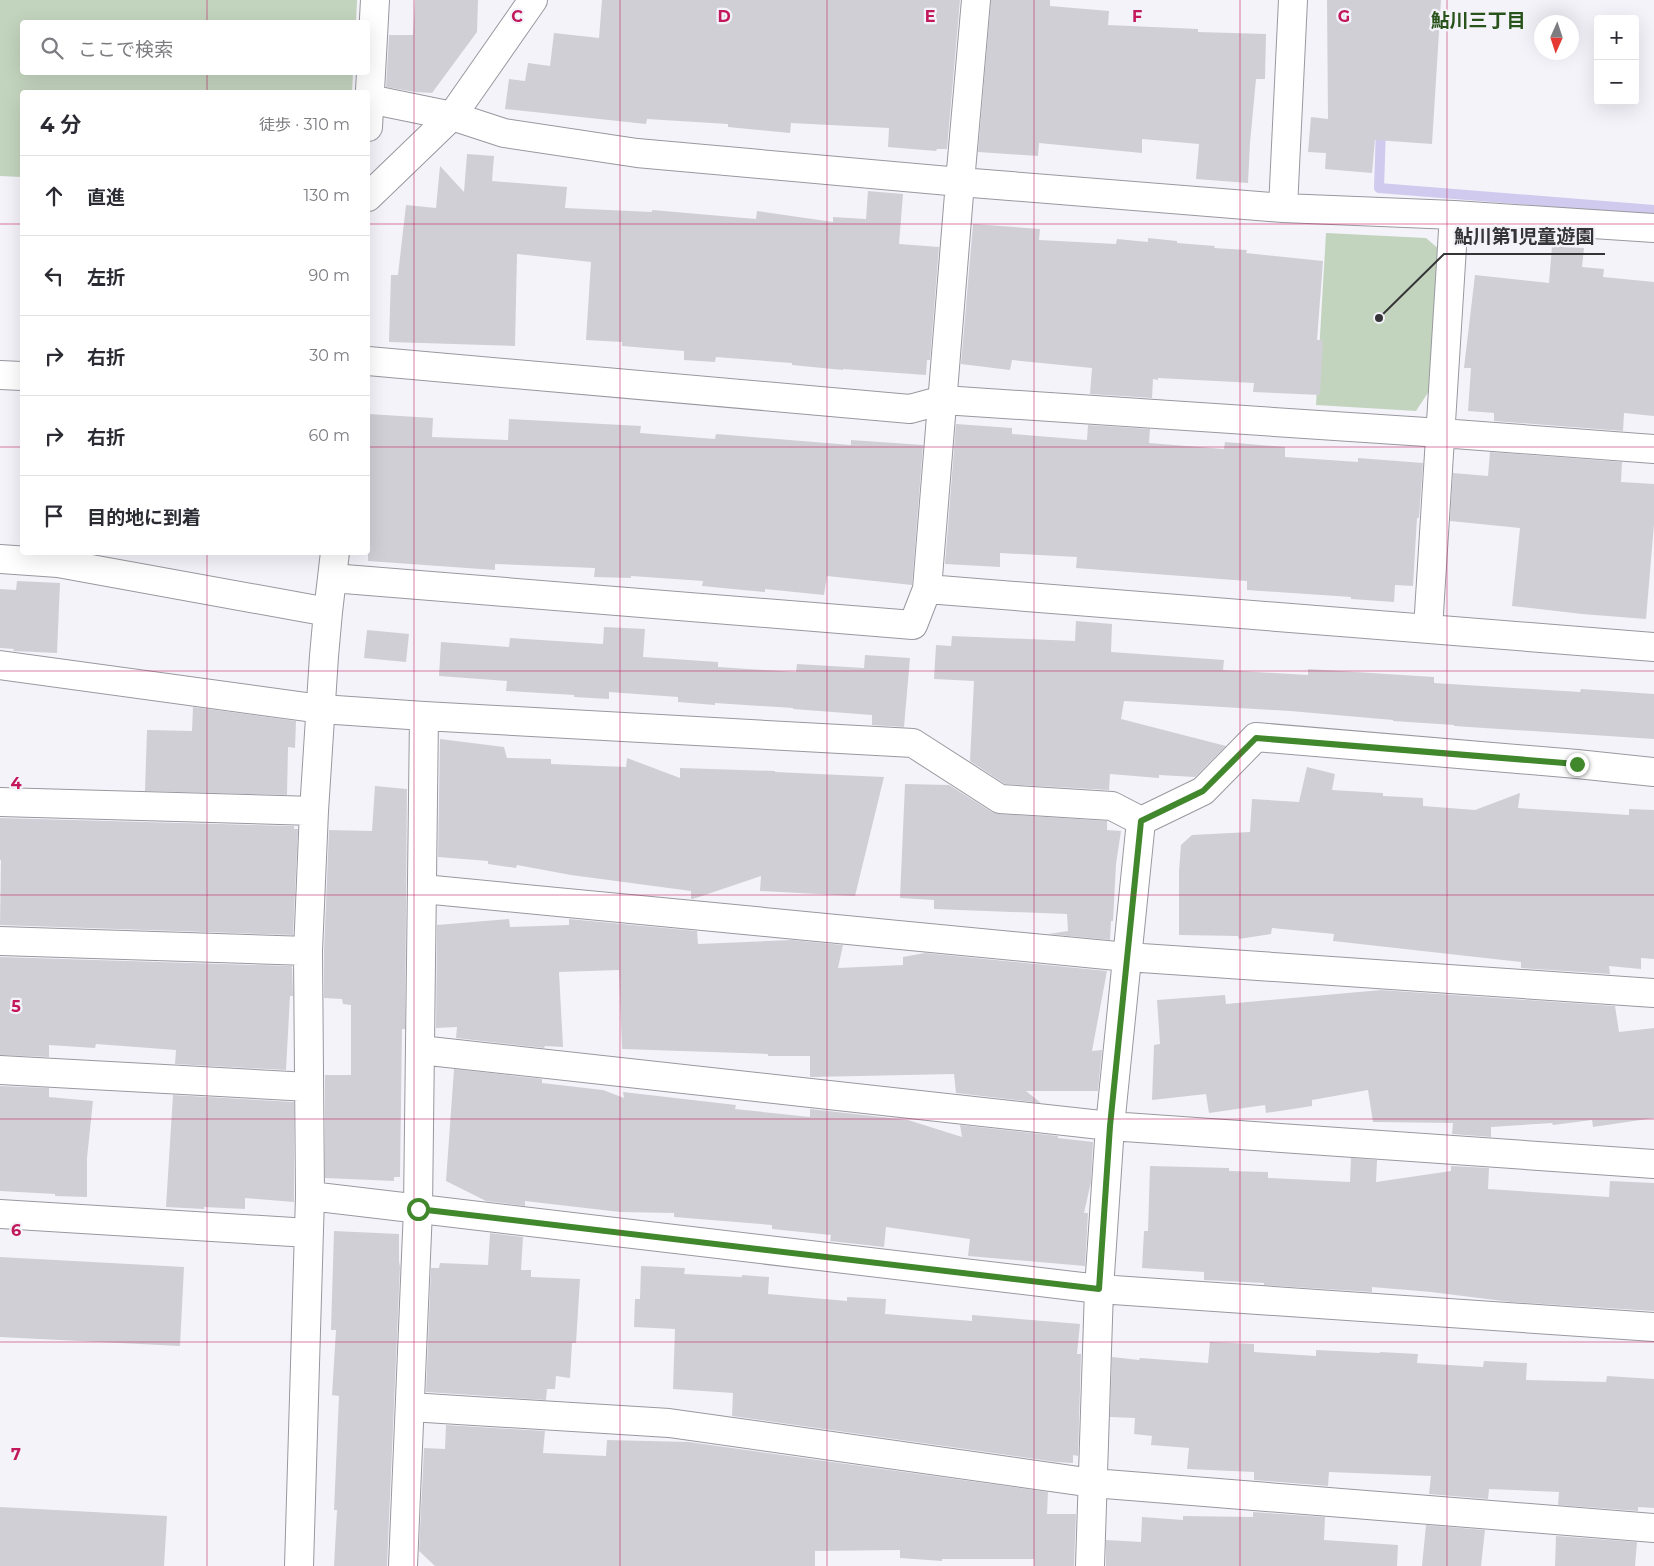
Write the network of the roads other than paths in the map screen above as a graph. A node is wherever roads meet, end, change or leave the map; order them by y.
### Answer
1 (375, 0) edge
2 (533, 0) edge
3 (976, 0) edge
4 (1288, 0) edge
5 (1293, 0) edge
6 (370, 90) edge
7 (370, 99) edge
8 (452, 116) junction
9 (960, 182) junction
10 (370, 195) edge
11 (1283, 208) junction
12 (1454, 216) junction
13 (1654, 228) edge
14 (370, 361) edge
15 (0, 375) edge
16 (20, 376) edge
17 (943, 400) junction
18 (1441, 433) junction
19 (1654, 449) edge
20 (0, 559) edge
21 (333, 565) edge
22 (928, 589) junction
23 (328, 612) junction
24 (1428, 629) junction
25 (1654, 647) edge
26 (0, 666) edge
27 (321, 709) junction
28 (424, 716) junction
29 (1654, 772) edge
30 (0, 802) edge
31 (314, 812) junction
32 (1141, 821) junction
33 (423, 889) junction
34 (0, 940) edge
35 (308, 952) junction
36 (1126, 957) junction
37 (1654, 993) edge
38 (420, 1050) junction
39 (0, 1070) edge
40 (309, 1087) junction
41 (1110, 1126) junction
42 (1654, 1164) edge
43 (310, 1196) junction
44 (418, 1209) junction
45 (0, 1214) edge
46 (309, 1233) junction
47 (1099, 1289) junction
48 (1654, 1327) edge
49 (410, 1407) junction
50 (1093, 1483) junction
51 (1654, 1528) edge
52 (299, 1566) edge
53 (403, 1566) edge
54 (1090, 1566) edge

1 - 6 street
2 - 8 street
3 - 9 street
4 - 5 street
5 - 11 street
7 - 8 street
8 - 9 street
8 - 10 street
9 - 11 street
9 - 17 street
11 - 12 street
12 - 13 street
12 - 18 street
14 - 17 street
15 - 16 street
17 - 18 street
17 - 22 street
18 - 19 street
18 - 24 street
20 - 23 street
21 - 22 street
21 - 23 street
22 - 24 street
23 - 27 street
24 - 25 street
26 - 27 street
27 - 28 street
27 - 31 street
28 - 32 street
28 - 33 street
29 - 32 street
30 - 31 street
31 - 35 street
32 - 36 street
33 - 36 street
33 - 38 street
34 - 35 street
35 - 40 street
36 - 37 street
36 - 41 street
38 - 41 street
38 - 44 street
39 - 40 street
40 - 43 street
41 - 42 street
41 - 47 street
43 - 44 street
43 - 46 street
44 - 47 street
44 - 49 street
45 - 46 street
46 - 52 street
47 - 48 street
47 - 50 street
49 - 50 street
49 - 53 street
50 - 51 street
50 - 54 street

